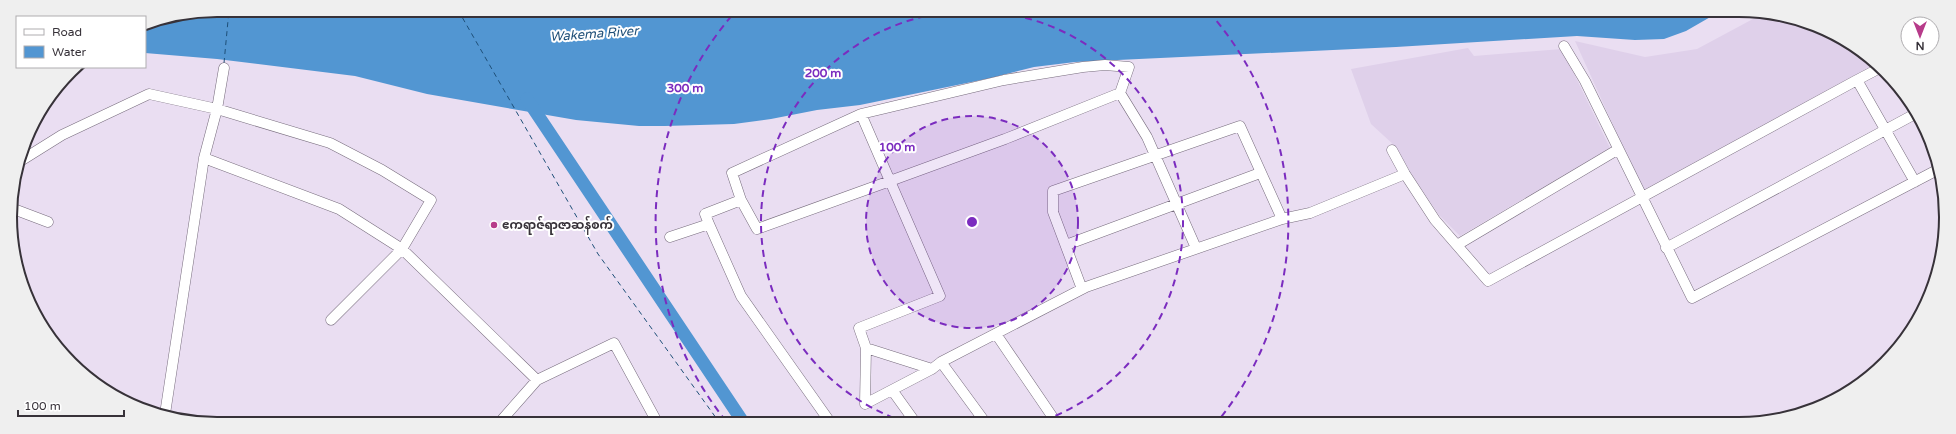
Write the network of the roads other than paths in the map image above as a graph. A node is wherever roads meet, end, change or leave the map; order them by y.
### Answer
1 (1564, 46) dead end
2 (224, 68) dead end
3 (1875, 71) edge
4 (1857, 80) junction
5 (1120, 93) junction
6 (217, 109) junction
7 (861, 114) junction
8 (1911, 116) edge
9 (1885, 131) junction
10 (1392, 150) dead end
11 (1617, 150) junction
12 (1156, 155) junction
13 (27, 157) edge
14 (204, 158) junction
15 (1934, 172) edge
16 (1260, 173) junction
17 (1405, 174) junction
18 (890, 181) junction
19 (1915, 182) junction
20 (1641, 198) junction
21 (741, 200) junction
22 (1176, 203) junction
23 (17, 210) edge
24 (1282, 219) junction
25 (48, 222) dead end
26 (709, 224) junction
27 (670, 237) dead end
28 (1066, 245) junction
29 (1457, 245) junction
30 (1196, 248) junction
31 (1666, 248) junction
32 (402, 250) junction
33 (1082, 289) junction
34 (331, 320) dead end
35 (996, 334) junction
36 (866, 348) junction
37 (941, 362) junction
38 (932, 369) junction
39 (537, 380) junction
40 (892, 390) junction
41 (167, 410) edge
42 (504, 417) edge
43 (654, 417) edge
44 (826, 417) edge
45 (911, 417) edge
46 (981, 417) edge
47 (1053, 417) edge

1 - 11 street
2 - 6 street
3 - 4 street
4 - 9 street
4 - 20 street
5 - 7 street
5 - 12 street
5 - 18 street
6 - 13 street
6 - 14 street
6 - 32 street
7 - 18 street
7 - 21 street
8 - 9 street
9 - 19 street
9 - 31 street
10 - 17 street
11 - 20 street
11 - 29 street
12 - 16 street
12 - 22 street
12 - 28 street
14 - 32 street
14 - 41 street
15 - 19 street
16 - 22 street
16 - 24 street
17 - 24 street
17 - 29 street
18 - 21 street
18 - 36 street
19 - 31 street
20 - 29 street
20 - 31 street
21 - 26 street
22 - 28 street
22 - 30 street
23 - 25 street
24 - 30 street
26 - 27 street
26 - 44 street
28 - 33 street
30 - 33 street
32 - 34 street
32 - 39 street
33 - 35 street
35 - 37 street
35 - 47 street
36 - 38 street
36 - 40 street
37 - 38 street
37 - 46 street
38 - 40 street
39 - 42 street
39 - 43 street
40 - 45 street

